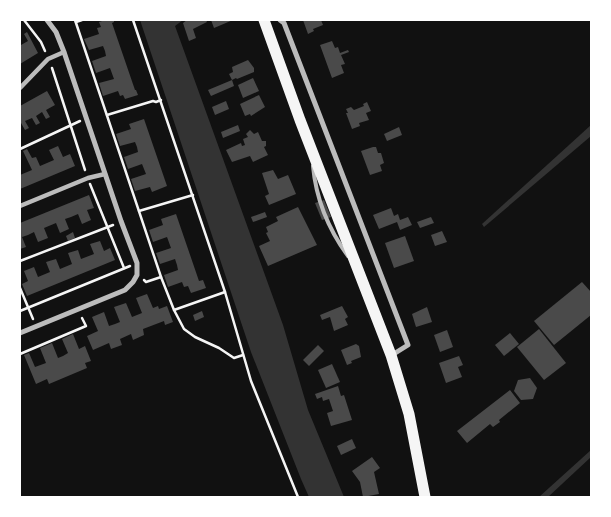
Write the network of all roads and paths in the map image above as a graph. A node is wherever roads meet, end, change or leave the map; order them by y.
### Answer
1 (47, 20) edge
2 (82, 20) edge
3 (133, 20) edge
4 (264, 20) edge
5 (280, 20) edge
6 (22, 21) edge
7 (76, 21) edge
8 (64, 52) junction
9 (48, 59) junction
10 (20, 88) edge
11 (160, 100) junction
12 (107, 115) junction
13 (86, 118) junction
14 (71, 125) junction
15 (20, 149) edge
16 (105, 174) junction
17 (88, 178) junction
18 (193, 195) junction
19 (20, 206) edge
20 (139, 211) junction
21 (121, 221) junction
22 (108, 227) junction
23 (20, 261) edge
24 (137, 263) junction
25 (124, 268) junction
26 (137, 275) junction
27 (161, 277) junction
28 (20, 288) edge
29 (225, 292) junction
30 (28, 308) junction
31 (79, 309) junction
32 (174, 310) junction
33 (20, 311) edge
34 (36, 327) junction
35 (20, 333) edge
36 (20, 354) edge
37 (243, 355) junction
38 (391, 355) junction
39 (298, 497) edge
40 (425, 497) edge

1 - 8 street
2 - 7 path
3 - 11 path
4 - 38 main road
5 - 38 street
6 - 9 path
7 - 12 path
8 - 9 street
8 - 13 street
9 - 10 street
9 - 14 path
11 - 12 path
11 - 18 path
12 - 20 path
13 - 14 path
13 - 16 street
14 - 15 path
14 - 17 path
16 - 17 street
16 - 21 street
17 - 19 street
17 - 22 path
18 - 20 path
18 - 29 path
20 - 27 path
21 - 22 path
21 - 24 street
22 - 23 path
22 - 25 path
24 - 25 path
24 - 26 street
25 - 30 path
26 - 27 path
26 - 31 street
27 - 32 path
28 - 30 path
29 - 32 path
29 - 37 path
30 - 33 path
30 - 34 path
31 - 34 street
31 - 36 path
32 - 37 path
34 - 35 street
37 - 39 path
38 - 40 main road

